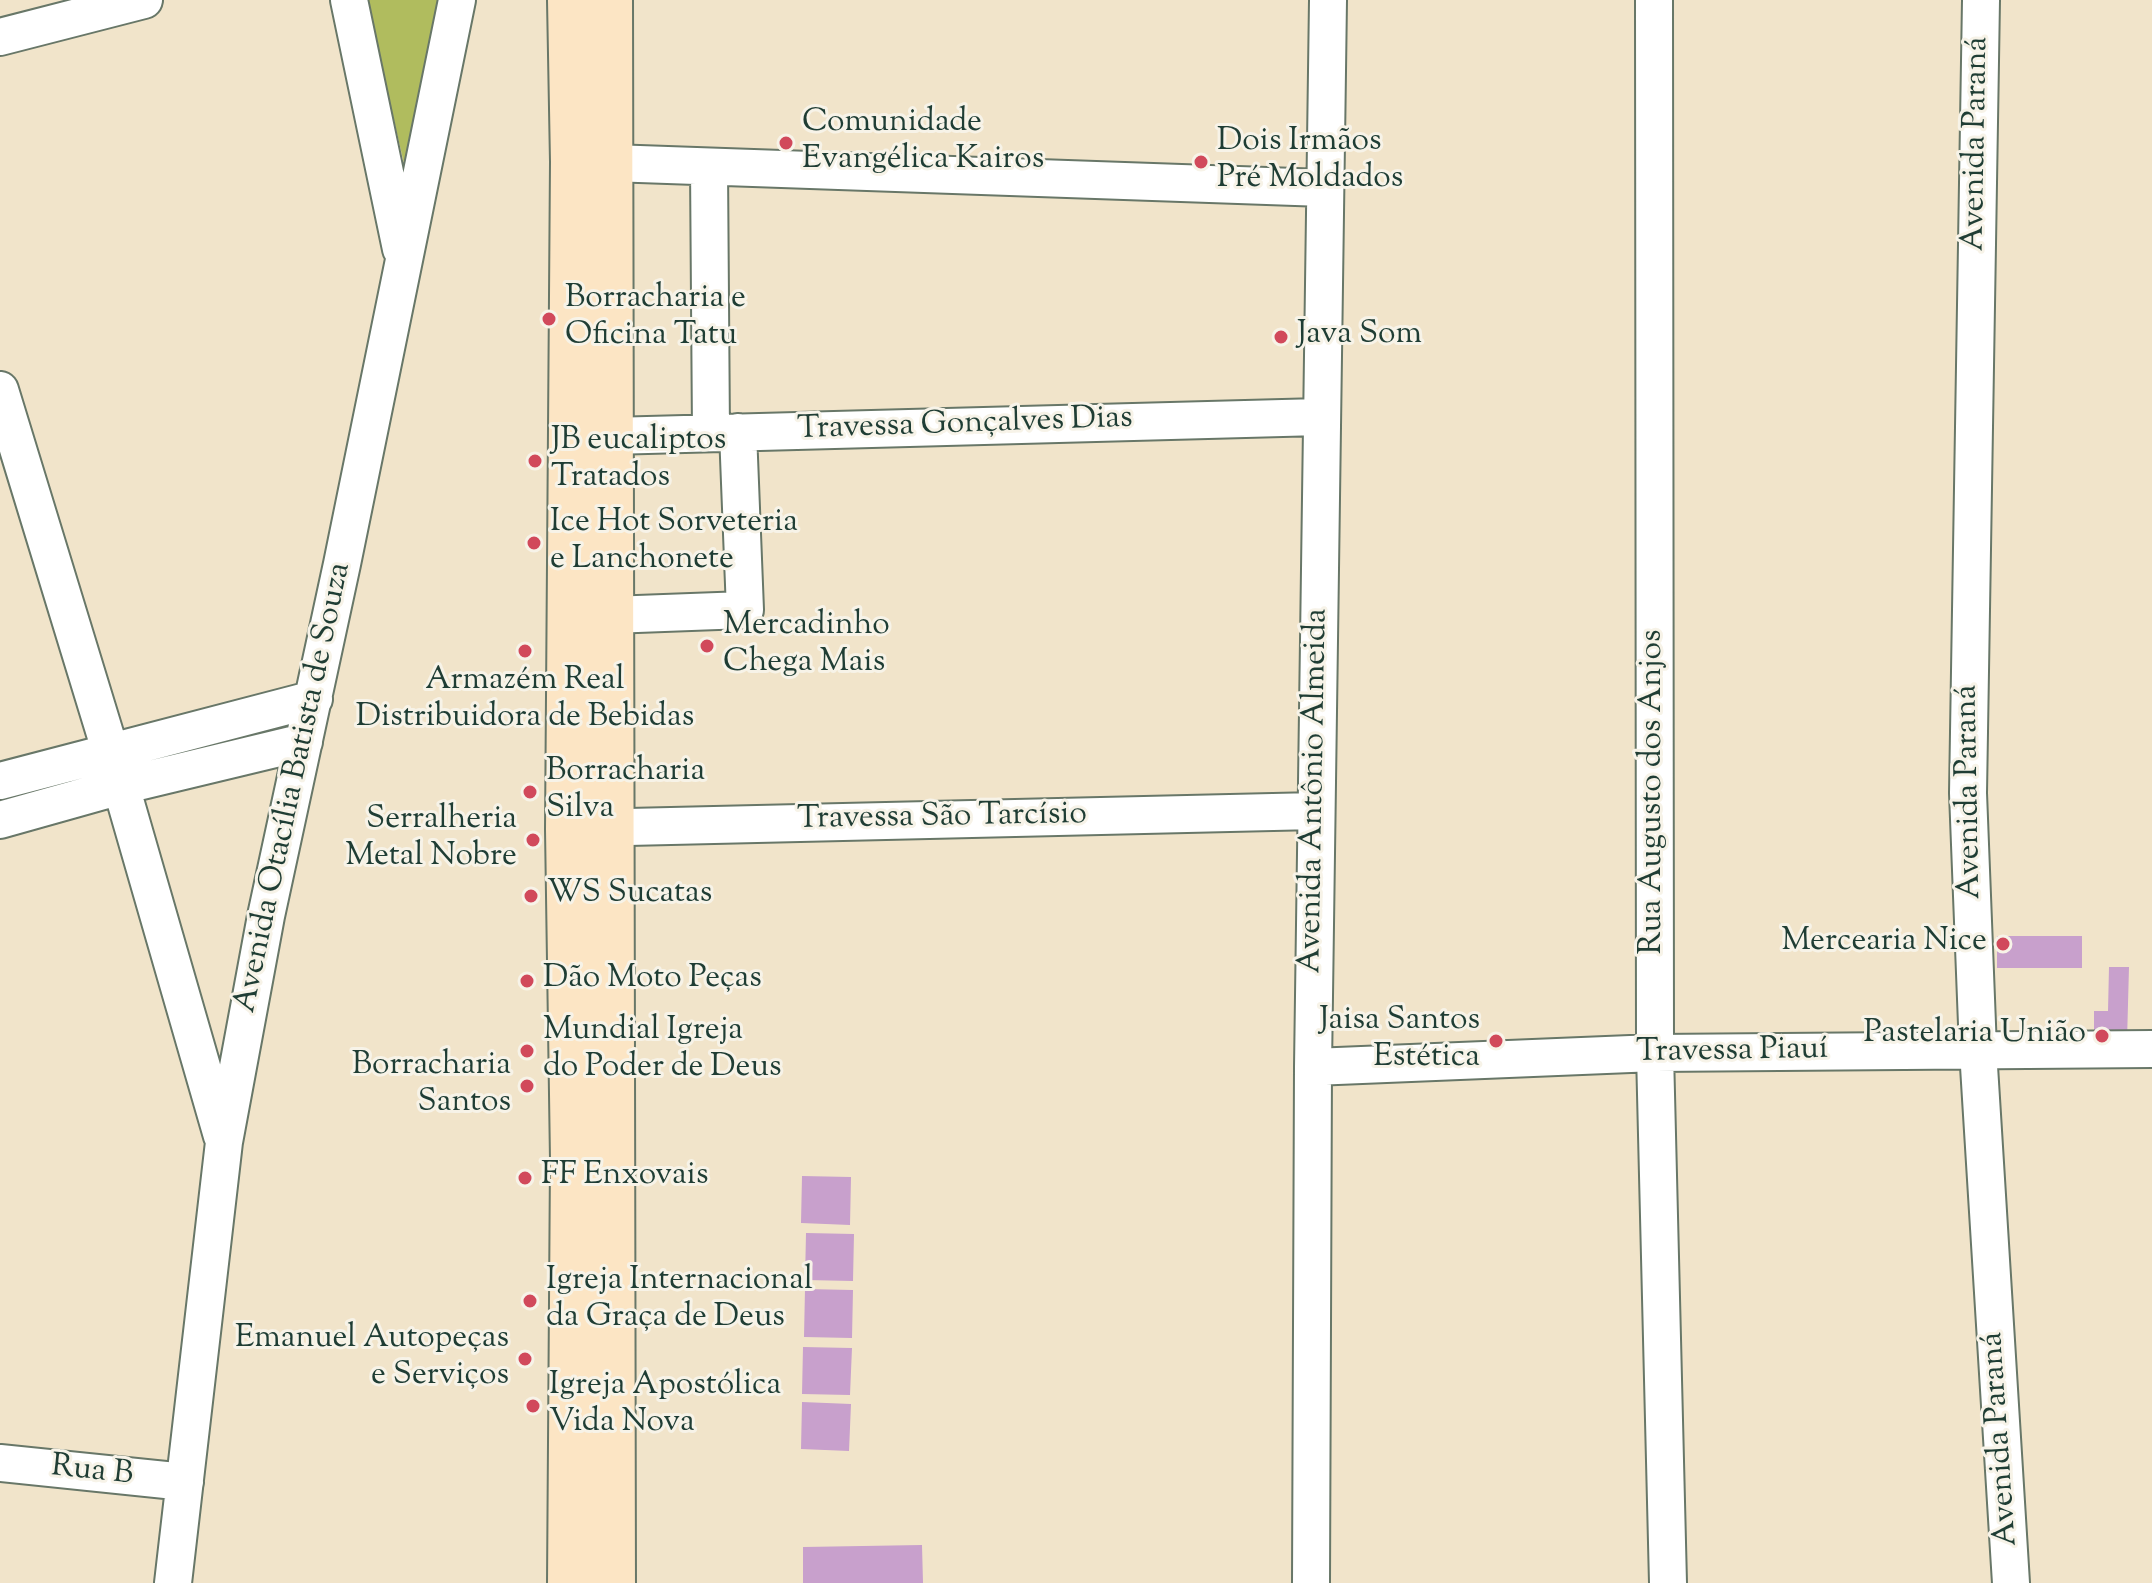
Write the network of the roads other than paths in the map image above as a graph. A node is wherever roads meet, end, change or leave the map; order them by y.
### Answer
1 (144, 0) edge
2 (349, 0) edge
3 (457, 0) edge
4 (570, 0) edge
5 (610, 0) edge
6 (1328, 0) edge
7 (1654, 0) edge
8 (1981, 0) edge
9 (0, 37) edge
10 (592, 163) junction
11 (709, 167) junction
12 (1324, 188) junction
13 (404, 263) junction
14 (0, 390) edge
15 (1320, 417) junction
16 (725, 432) junction
17 (610, 436) junction
18 (610, 615) junction
19 (314, 699) junction
20 (304, 742) junction
21 (110, 751) junction
22 (0, 781) edge
23 (121, 786) junction
24 (1316, 811) junction
25 (0, 820) edge
26 (611, 826) junction
27 (568, 829) junction
28 (2152, 1049) edge
29 (1978, 1050) junction
30 (1655, 1053) junction
31 (1313, 1067) junction
32 (224, 1142) junction
33 (0, 1463) edge
34 (592, 1478) junction
35 (185, 1482) junction
36 (173, 1583) edge
37 (570, 1583) edge
38 (613, 1583) edge
39 (1311, 1583) edge
40 (1668, 1583) edge
41 (2011, 1583) edge

1 - 9 street
2 - 13 street
3 - 13 street, Avenida Otacília Batista de Souza
4 - 10 main road
5 - 10 main road
6 - 12 street, Avenida Antônio Almeida
7 - 30 street, Rua Augusto dos Anjos
8 - 29 street, Avenida Paraná
10 - 11 street
10 - 17 main road
10 - 27 main road
11 - 12 street
11 - 16 street
12 - 15 street, Avenida Antônio Almeida
13 - 19 street, Avenida Otacília Batista de Souza
14 - 21 street
15 - 16 street, Travessa Gonçalves Dias
15 - 24 street, Avenida Antônio Almeida
16 - 17 street, Travessa Gonçalves Dias
16 - 18 street
17 - 18 main road
18 - 26 main road
19 - 20 street, Avenida Otacília Batista de Souza
19 - 21 street
20 - 23 street
20 - 32 street, Avenida Otacília Batista de Souza
21 - 22 street
21 - 23 street
23 - 25 street
23 - 32 street
24 - 26 street, Travessa São Tarcísio
24 - 31 street, Avenida Antônio Almeida
26 - 27 street, Travessa São Tarcísio
26 - 34 main road
27 - 34 main road
28 - 29 street, Travessa Piauí
29 - 30 street, Travessa Piauí
29 - 41 street, Avenida Paraná
30 - 31 street, Travessa Piauí
30 - 40 street, Rua Augusto dos Anjos
31 - 39 street, Avenida Antônio Almeida
32 - 35 street, Avenida Otacília Batista de Souza
33 - 35 street, Rua B
34 - 37 main road
34 - 38 main road
35 - 36 street, Avenida Otacília Batista de Souza

